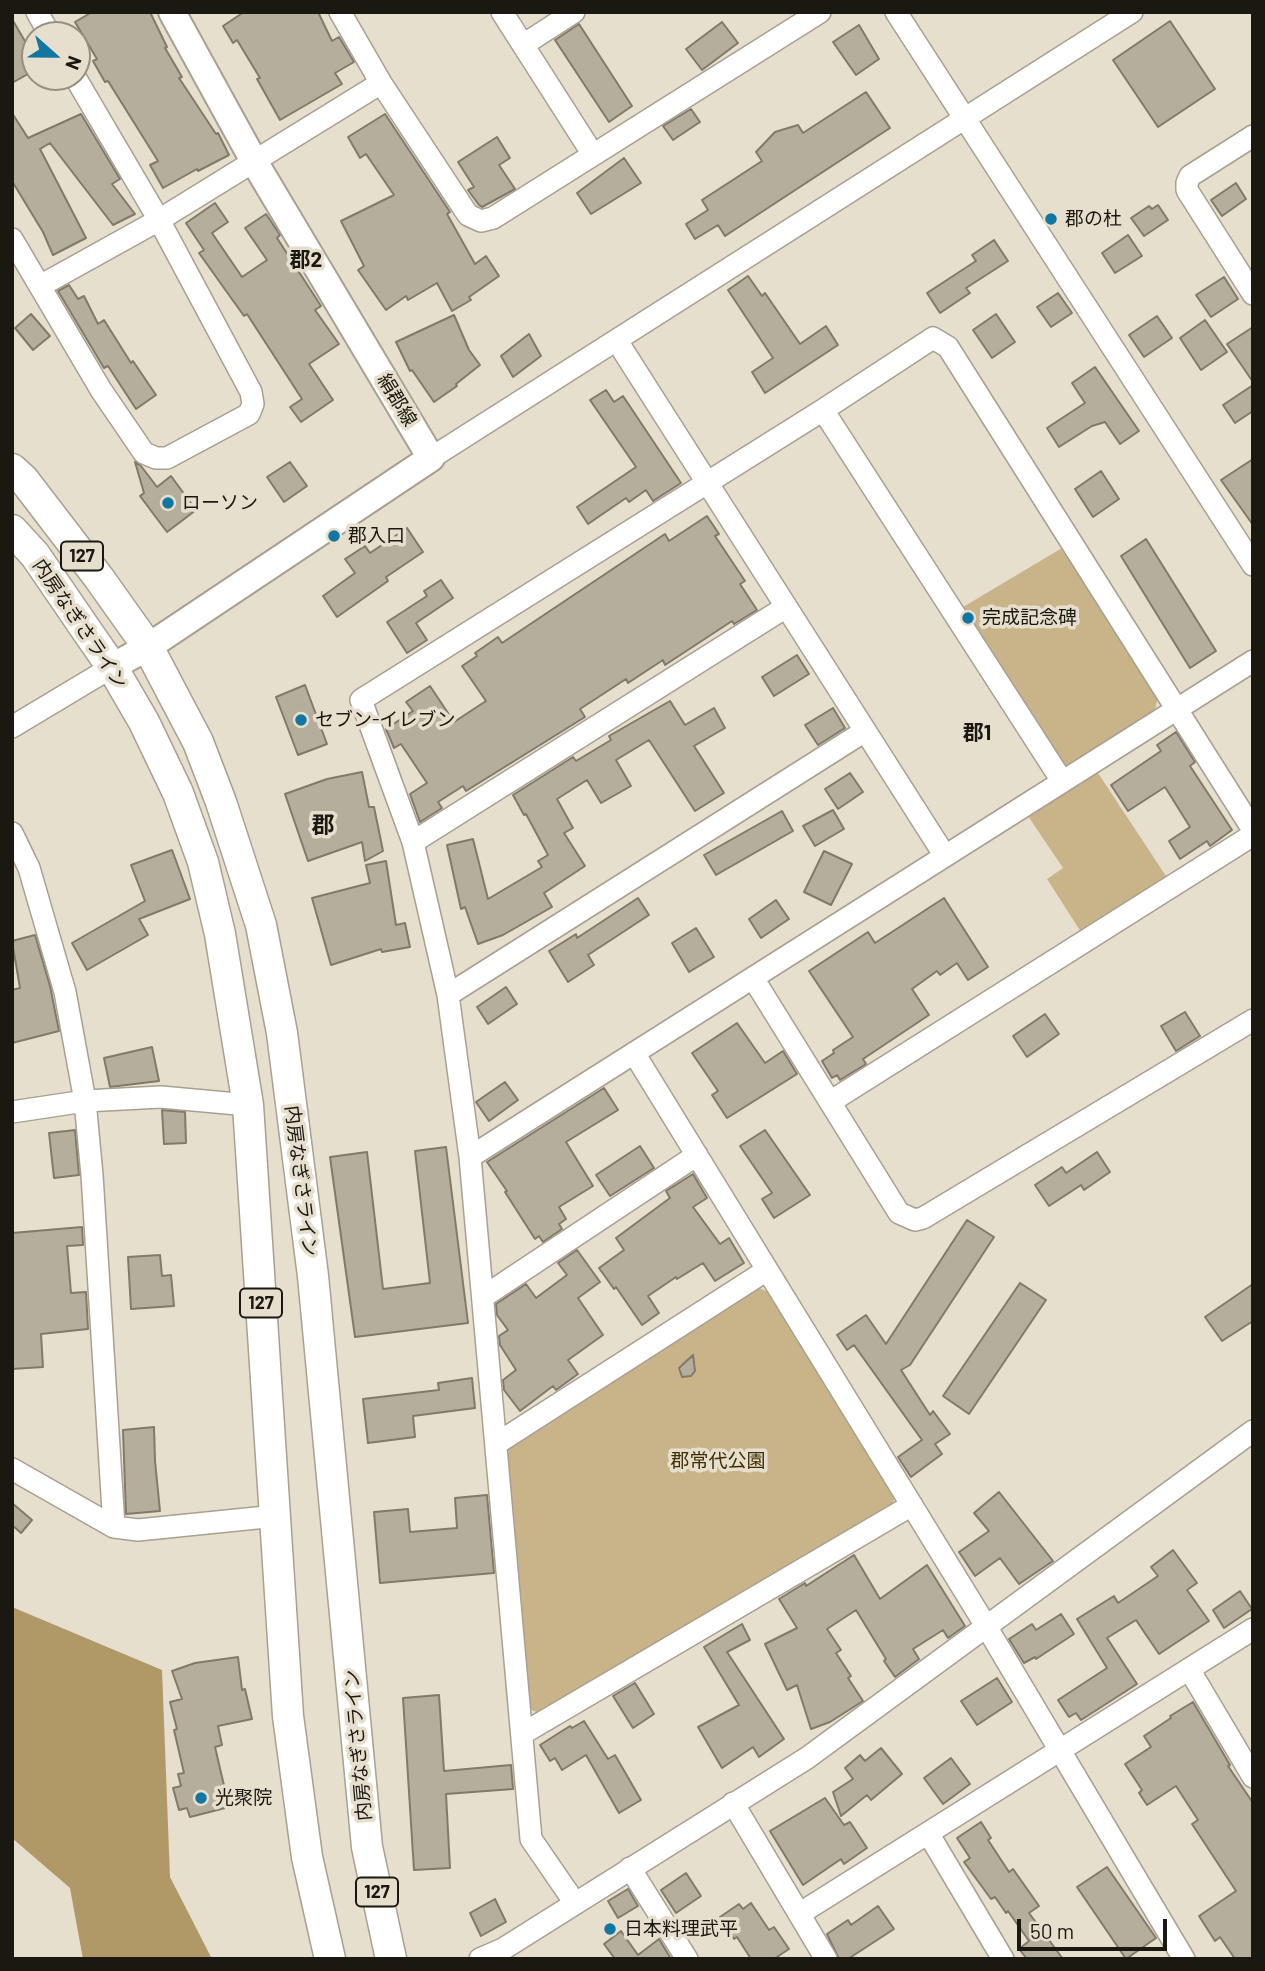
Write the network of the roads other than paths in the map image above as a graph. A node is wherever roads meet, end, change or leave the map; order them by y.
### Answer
1 (172, 12) edge
2 (340, 12) edge
3 (502, 12) edge
4 (575, 12) edge
5 (820, 12) edge
6 (896, 12) edge
7 (1132, 12) edge
8 (523, 45) junction
9 (381, 83) junction
10 (83, 91) edge
11 (965, 120) junction
12 (1253, 136) edge
13 (593, 153) junction
14 (255, 163) junction
15 (159, 220) junction
16 (12, 239) edge
17 (40, 286) junction
18 (1253, 294) edge
19 (617, 341) junction
20 (823, 410) junction
21 (431, 458) junction
22 (12, 469) edge
23 (708, 483) junction
24 (12, 530) edge
25 (1253, 565) edge
26 (786, 607) junction
27 (148, 647) junction
28 (1253, 661) edge
29 (112, 667) junction
30 (1177, 709) junction
31 (12, 727) edge
32 (865, 731) junction
33 (1062, 781) junction
34 (1253, 832) edge
35 (12, 833) edge
36 (413, 842) junction
37 (946, 856) junction
38 (18, 860) edge
39 (754, 978) junction
40 (448, 995) junction
41 (1253, 1020) edge
42 (634, 1053) junction
43 (85, 1101) junction
44 (831, 1102) junction
45 (248, 1105) junction
46 (12, 1112) edge
47 (697, 1155) junction
48 (470, 1157) junction
49 (767, 1270) junction
50 (483, 1297) junction
51 (1253, 1432) edge
52 (496, 1444) junction
53 (12, 1469) edge
54 (912, 1505) junction
55 (276, 1516) junction
56 (114, 1527) junction
57 (986, 1626) junction
58 (1253, 1629) edge
59 (1189, 1669) junction
60 (522, 1734) junction
61 (1060, 1750) junction
62 (1253, 1777) edge
63 (733, 1803) junction
64 (928, 1833) junction
65 (630, 1868) junction
66 (575, 1903) junction
67 (799, 1914) junction
68 (330, 1959) edge
69 (391, 1959) edge
70 (480, 1959) edge
71 (687, 1959) edge
72 (826, 1959) edge
73 (1003, 1959) edge
74 (1184, 1959) edge

1 - 14 main road, 絹郡線
2 - 9 street
3 - 8 street
4 - 8 street
5 - 13 street
6 - 11 street
7 - 11 street
8 - 13 street
9 - 13 street
9 - 14 street
10 - 15 street
11 - 19 street
11 - 25 street
12 - 18 street
14 - 15 street
14 - 21 main road, 絹郡線
15 - 17 street
15 - 17 street
16 - 17 street
19 - 21 street
19 - 23 street
20 - 23 street
20 - 30 street
20 - 33 street
21 - 27 main road
22 - 27 highway, 内房なぎさライン / 127
23 - 26 street
23 - 36 street
24 - 29 highway, 内房なぎさライン / 127
26 - 32 street
26 - 36 street
27 - 29 main road
27 - 69 highway, 内房なぎさライン / 127
28 - 30 street
29 - 31 street
29 - 45 highway, 内房なぎさライン / 127
30 - 33 street
30 - 34 street
32 - 37 street
32 - 40 street
33 - 37 street
34 - 44 street
35 - 38 street
36 - 40 street
37 - 39 street
38 - 43 street
39 - 42 street
39 - 44 street
40 - 48 street
41 - 44 street
42 - 47 street
42 - 48 street
43 - 45 street
43 - 46 street
43 - 56 street
45 - 55 highway, 内房なぎさライン / 127
47 - 49 street
47 - 50 street
48 - 50 street
49 - 52 street
49 - 54 street
50 - 52 street
51 - 57 street
52 - 60 street
53 - 56 street
54 - 57 street
54 - 60 street
55 - 56 street
55 - 68 highway, 内房なぎさライン / 127
57 - 61 street
57 - 63 street
58 - 59 street
59 - 61 street
59 - 62 street
60 - 66 street
61 - 64 street
61 - 74 street
63 - 65 street
63 - 67 street
64 - 67 street
64 - 73 street
65 - 66 street
65 - 71 street
66 - 70 street
67 - 72 street

